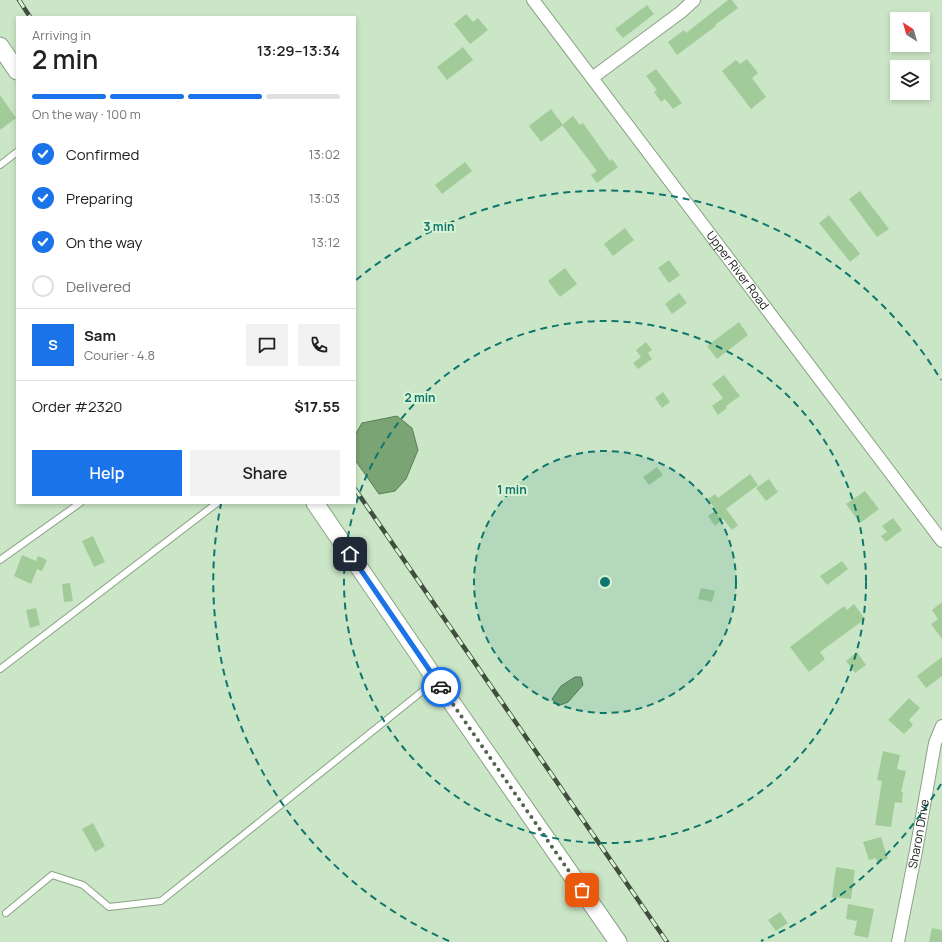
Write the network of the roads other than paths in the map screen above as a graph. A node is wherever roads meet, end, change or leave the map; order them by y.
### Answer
1 (533, 0) edge
2 (694, 0) edge
3 (0, 46) edge
4 (16, 70) edge
5 (592, 78) junction
6 (16, 153) edge
7 (0, 165) edge
8 (79, 504) edge
9 (216, 504) edge
10 (316, 504) edge
11 (942, 541) edge
12 (0, 560) edge
13 (0, 669) edge
14 (436, 680) junction
15 (942, 726) edge
16 (6, 912) dead end
17 (618, 942) edge
18 (898, 942) edge

1 - 5 street, Upper River Road
2 - 5 street
3 - 4 street
5 - 11 street, Upper River Road
6 - 7 lane
8 - 12 lane
9 - 13 lane
10 - 14 street
14 - 16 lane
14 - 17 street
15 - 18 street, Sharon Drive

